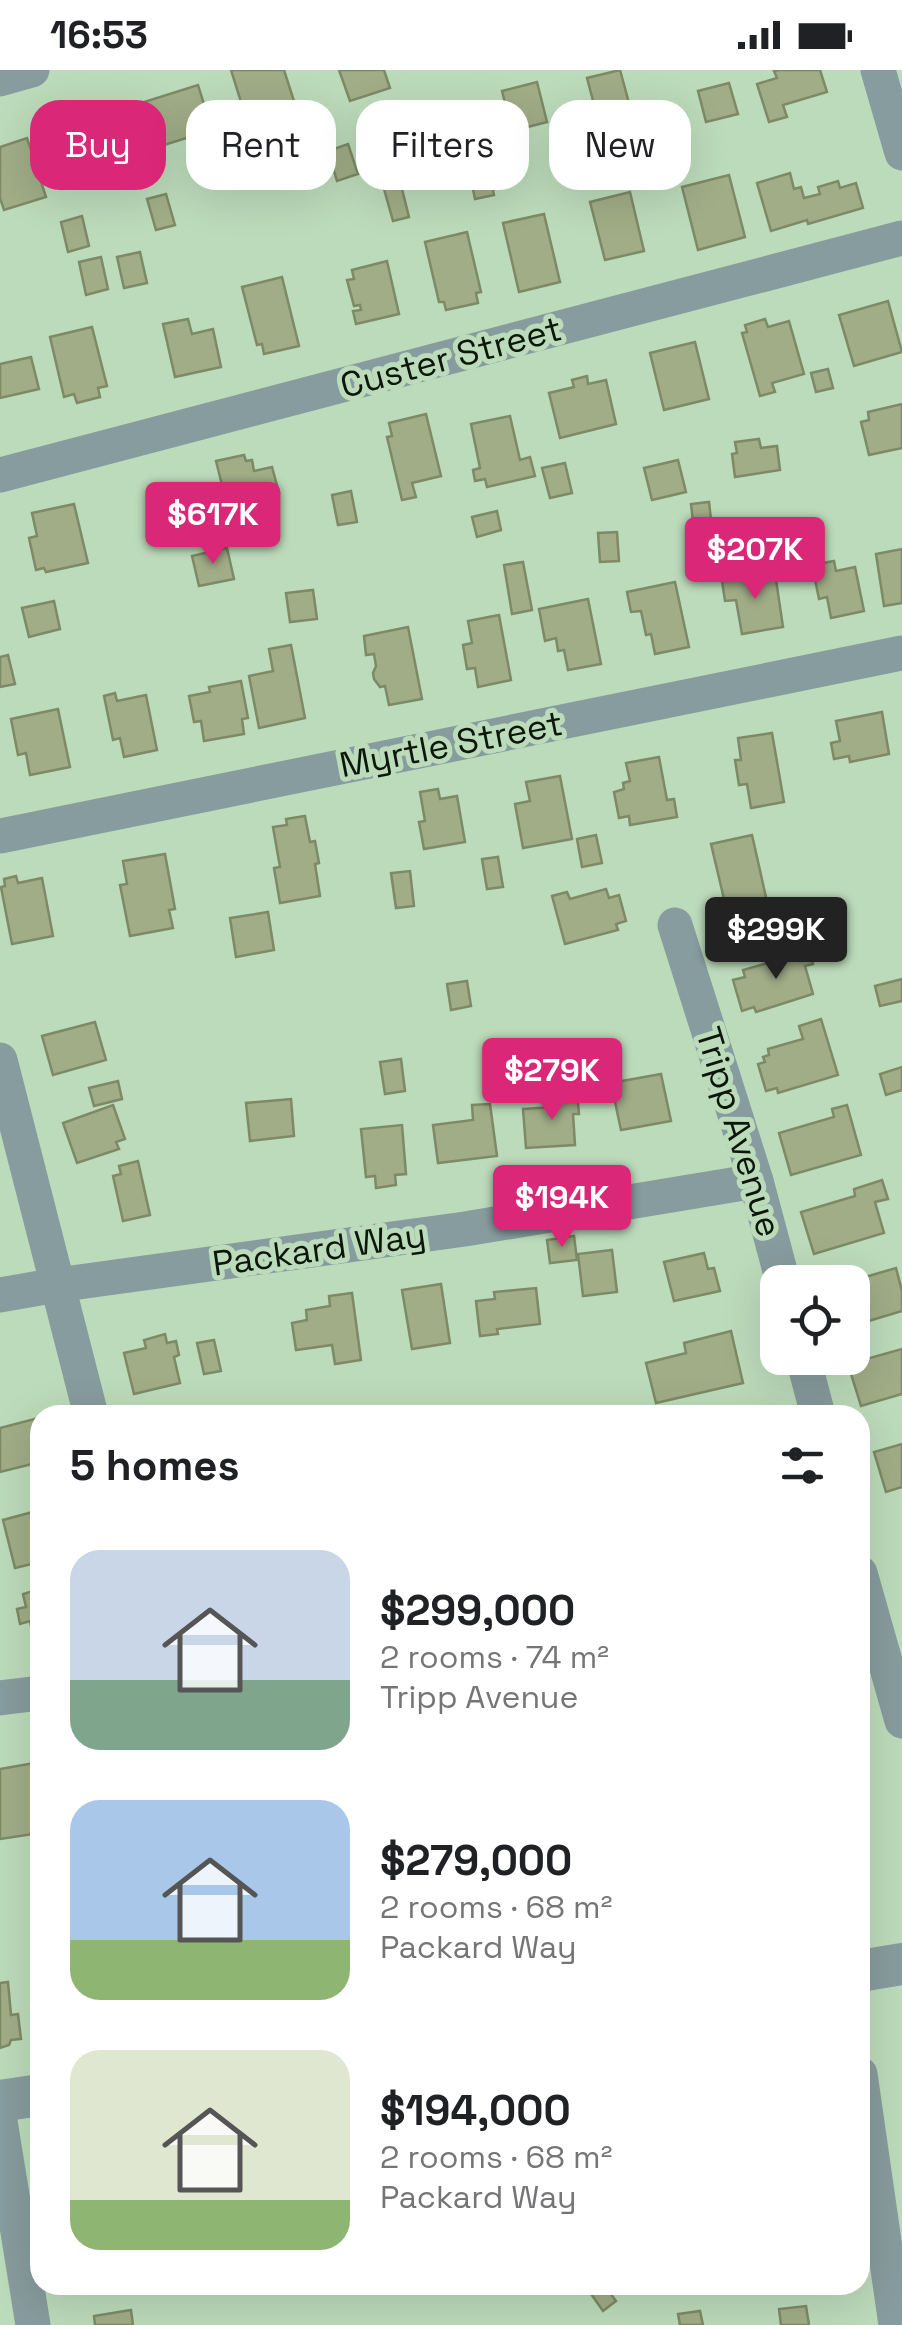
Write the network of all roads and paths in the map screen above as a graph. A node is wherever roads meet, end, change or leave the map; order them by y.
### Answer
1 (32, 70) edge
2 (878, 70) edge
3 (0, 79) edge
4 (902, 153) edge
5 (902, 238) edge
6 (0, 475) edge
7 (902, 653) edge
8 (0, 836) edge
9 (675, 925) dead end
10 (0, 1060) edge
11 (756, 1181) junction
12 (778, 1265) edge
13 (57, 1284) junction
14 (0, 1295) edge
15 (807, 1375) edge
16 (89, 1405) edge
17 (815, 1405) edge
18 (870, 1608) edge
19 (30, 1694) edge
20 (0, 1698) edge
21 (902, 1722) edge
22 (902, 1964) edge
23 (870, 1969) edge
24 (30, 2096) edge
25 (0, 2100) edge
26 (0, 2121) edge
27 (870, 2144) edge
28 (33, 2325) edge
29 (896, 2325) edge

1 - 3 street
2 - 4 street
5 - 6 street, Custer Street
7 - 8 street, Myrtle Street
9 - 11 street, Tripp Avenue
10 - 13 street
11 - 12 street, Tripp Avenue
11 - 13 street, Packard Way
13 - 14 street, Packard Way
13 - 16 street
15 - 17 street
18 - 21 street
19 - 20 street
22 - 23 street
24 - 25 street
26 - 28 street
27 - 29 street

